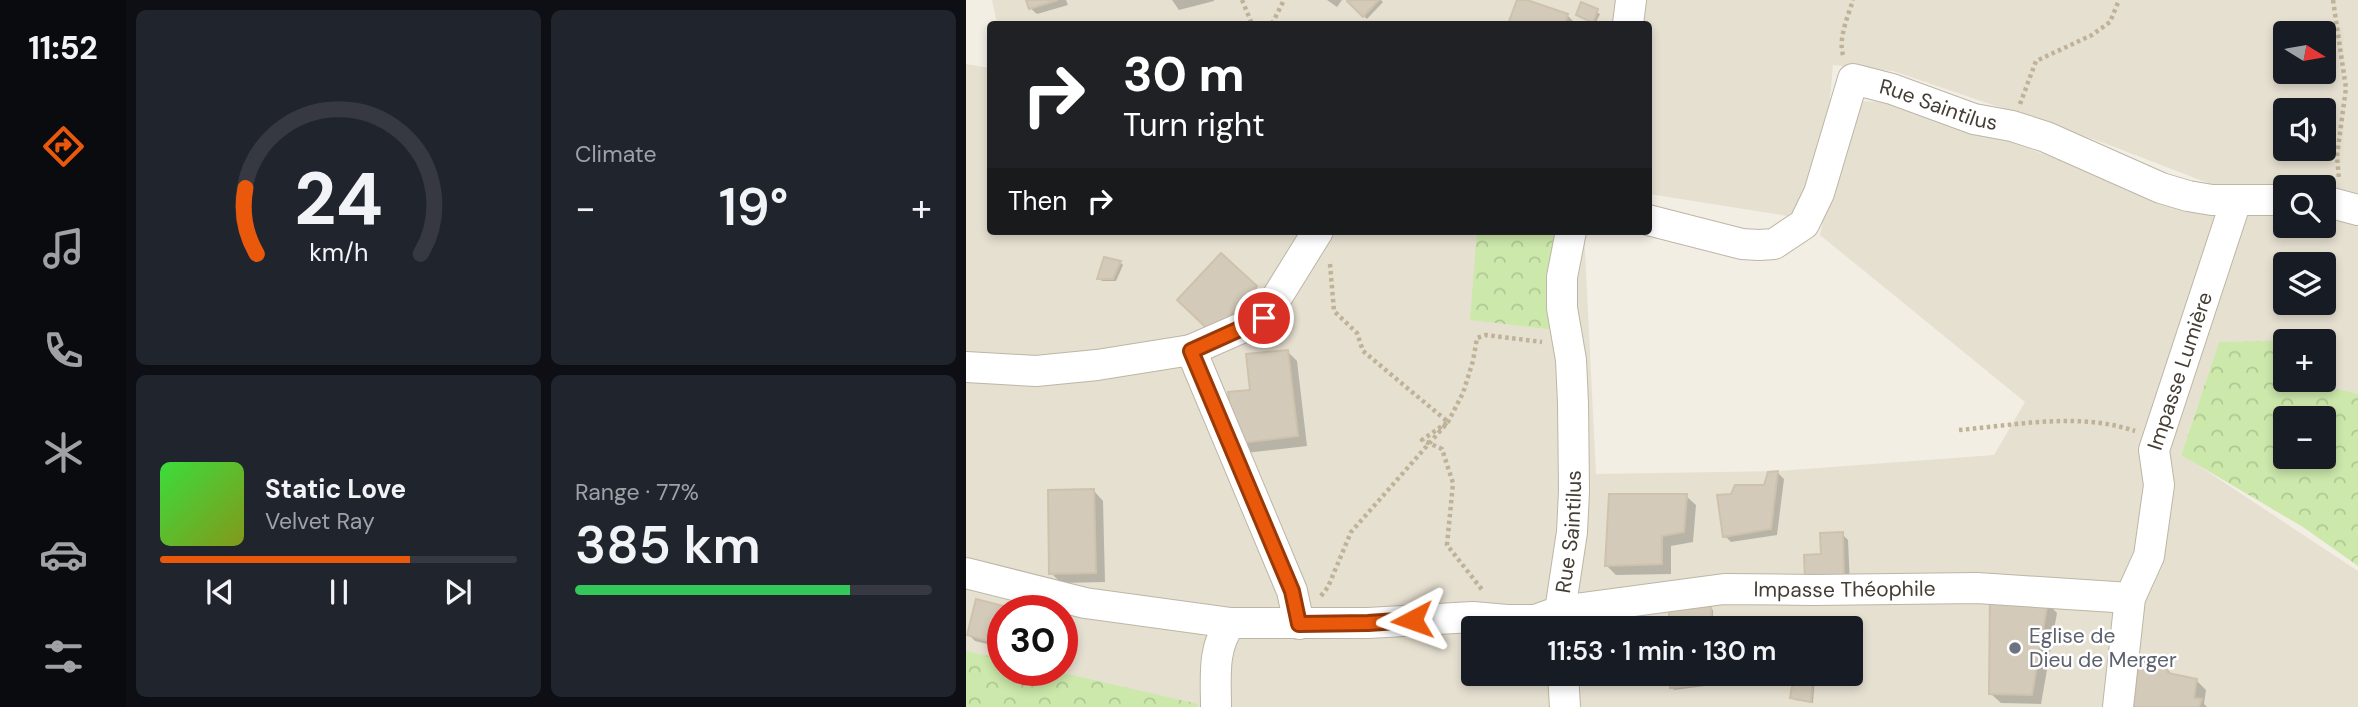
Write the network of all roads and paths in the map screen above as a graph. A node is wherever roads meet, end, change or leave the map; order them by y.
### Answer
1 (1242, 0) edge
2 (1284, 0) edge
3 (1631, 0) edge
4 (1853, 0) edge
5 (2119, 0) edge
6 (2333, 0) edge
7 (1251, 21) edge
8 (1274, 21) edge
9 (1628, 21) edge
10 (1853, 79) junction
11 (2012, 126) junction
12 (2273, 200) edge
13 (2236, 201) junction
14 (2341, 205) edge
15 (1652, 221) edge
16 (1316, 235) edge
17 (1571, 235) edge
18 (1330, 261) dead end
19 (1566, 336) junction
20 (1196, 363) junction
21 (966, 367) edge
22 (1448, 422) junction
23 (1959, 430) dead end
24 (2154, 450) junction
25 (966, 573) edge
26 (2130, 598) junction
27 (1503, 616) edge
28 (1561, 616) edge
29 (1581, 616) edge
30 (1461, 618) edge
31 (1231, 623) junction
32 (1299, 624) junction
33 (1564, 686) edge
34 (1216, 707) edge
35 (1565, 707) edge
36 (2118, 707) edge

1 - 7 path
2 - 8 path
3 - 9 street
4 - 10 path
5 - 11 path
6 - 14 path
10 - 11 street, Rue Saintilus
10 - 15 street, Rue Saintilus
11 - 13 street, Rue Saintilus
12 - 13 street, Rue Saintilus
13 - 24 street, Impasse Lumière
16 - 20 street
17 - 19 street, Rue Saintilus
18 - 22 path
19 - 22 path
19 - 28 street, Rue Saintilus
20 - 21 street
20 - 32 street
22 - 27 path
22 - 32 path
23 - 24 path
24 - 26 street, Impasse Lumière
25 - 31 street, Rue Saintilus
26 - 29 street, Impasse Théophile
26 - 36 street, Impasse Lumière
30 - 32 street, Rue Saintilus
31 - 32 street, Rue Saintilus
31 - 34 street
33 - 35 street

